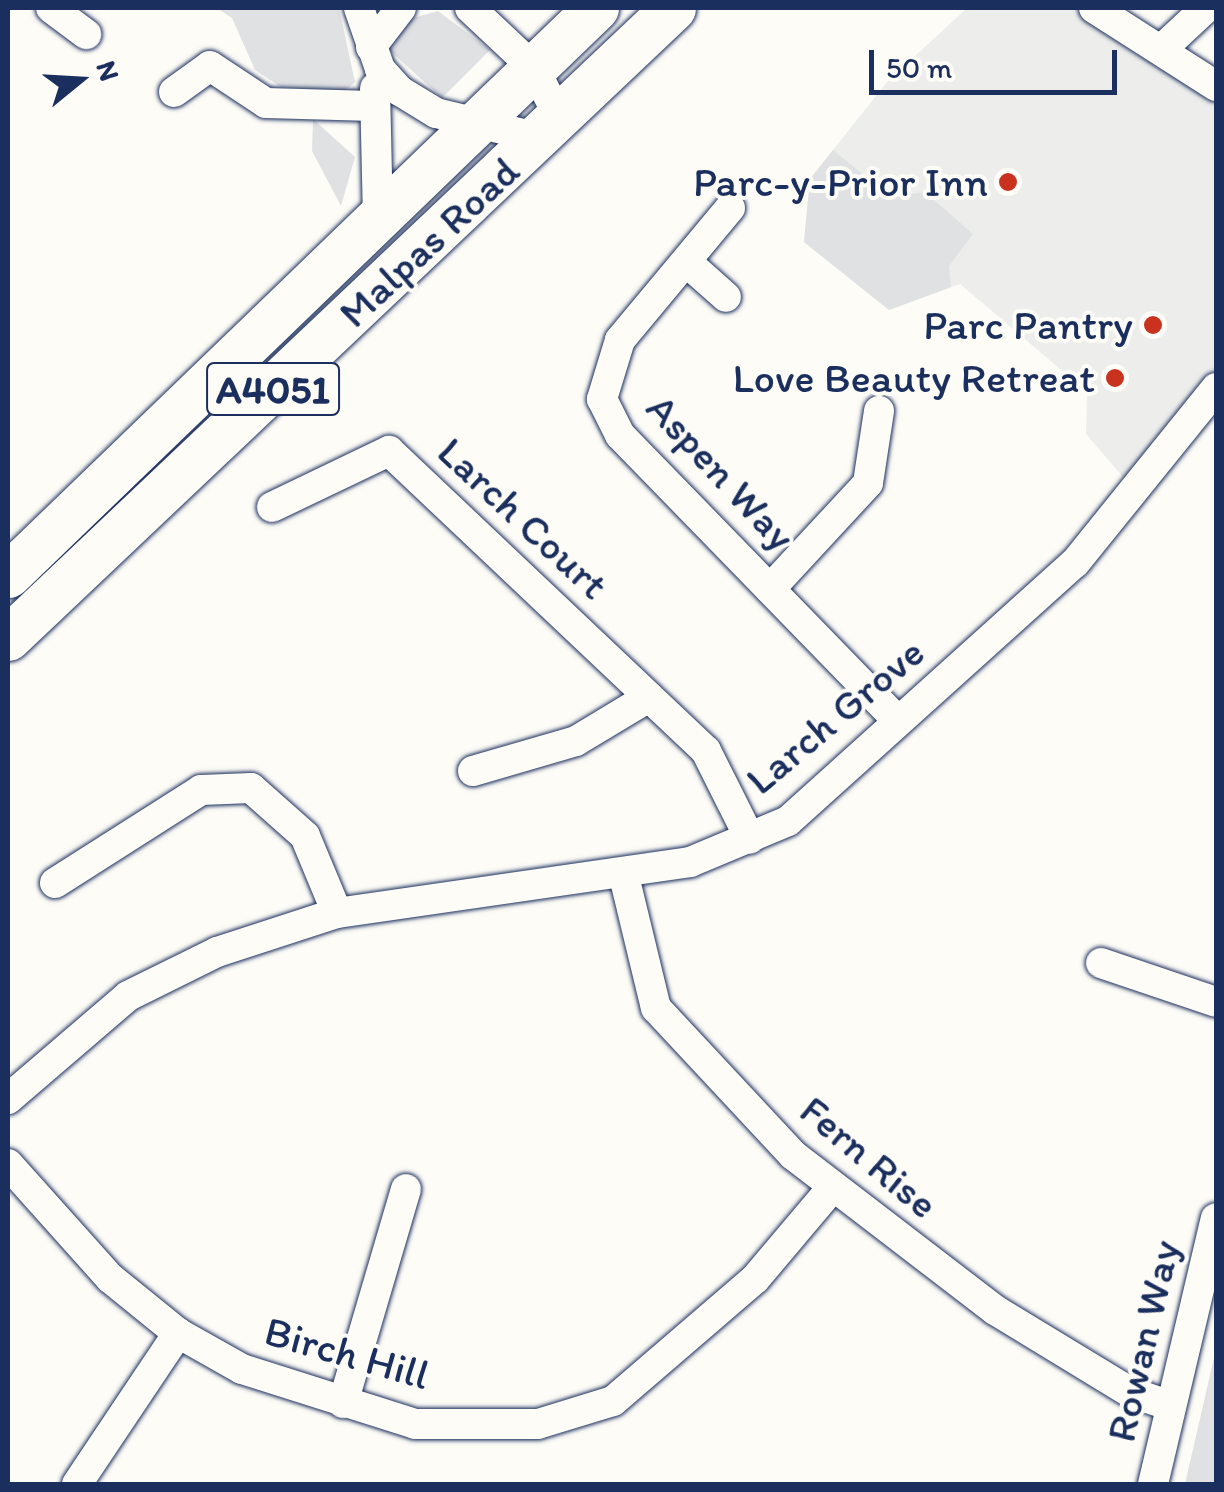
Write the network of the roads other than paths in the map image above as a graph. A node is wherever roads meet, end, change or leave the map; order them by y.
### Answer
1 (51, 8) edge
2 (360, 8) edge
3 (400, 8) edge
4 (470, 8) edge
5 (596, 8) edge
6 (673, 8) edge
7 (1094, 8) edge
8 (1206, 8) edge
9 (86, 34) dead end
10 (1162, 49) junction
11 (376, 58) junction
12 (534, 68) junction
13 (1216, 86) edge
14 (174, 92) dead end
15 (373, 106) junction
16 (478, 122) junction
17 (549, 129) junction
18 (730, 208) dead end
19 (378, 220) junction
20 (690, 265) junction
21 (726, 298) dead end
22 (1216, 388) edge
23 (878, 411) dead end
24 (272, 507) dead end
25 (8, 575) edge
26 (770, 589) junction
27 (8, 638) edge
28 (649, 697) junction
29 (896, 720) junction
30 (473, 771) dead end
31 (750, 839) junction
32 (624, 876) junction
33 (55, 884) dead end
34 (337, 912) junction
35 (1101, 963) dead end
36 (1216, 1002) edge
37 (8, 1099) edge
38 (8, 1164) edge
39 (406, 1189) dead end
40 (831, 1189) junction
41 (1216, 1218) edge
42 (178, 1332) junction
43 (343, 1403) junction
44 (1171, 1406) junction
45 (77, 1484) edge
46 (1153, 1484) edge

1 - 9 street
2 - 11 street
3 - 11 street
4 - 12 street
5 - 12 main road, Malpas Road / A4051
6 - 17 main road, Malpas Road / A4051
7 - 10 street
8 - 10 street
10 - 13 street
11 - 15 street
11 - 16 street
12 - 16 main road, Malpas Road / A4051
12 - 17 street
14 - 15 street
15 - 19 street
16 - 17 street
16 - 19 main road, Malpas Road / A4051
17 - 27 main road, Malpas Road / A4051
18 - 20 street, Aspen Way
19 - 25 main road, Malpas Road / A4051
20 - 21 street
20 - 26 street, Aspen Way
22 - 29 street, Larch Grove
23 - 26 street, Aspen Way
24 - 28 street, Larch Court
26 - 29 street, Aspen Way
28 - 30 street
28 - 31 street, Larch Court
29 - 31 street, Larch Grove
31 - 32 street, Larch Grove
32 - 34 street, Larch Grove
32 - 40 street, Fern Rise
33 - 34 street
34 - 37 street, Larch Grove
35 - 36 street
38 - 42 street, Birch Hill
39 - 43 street
40 - 43 street, Birch Hill
40 - 44 street, Fern Rise
41 - 44 street, Rowan Way
42 - 43 street, Birch Hill
42 - 45 street
44 - 46 street, Rowan Way

